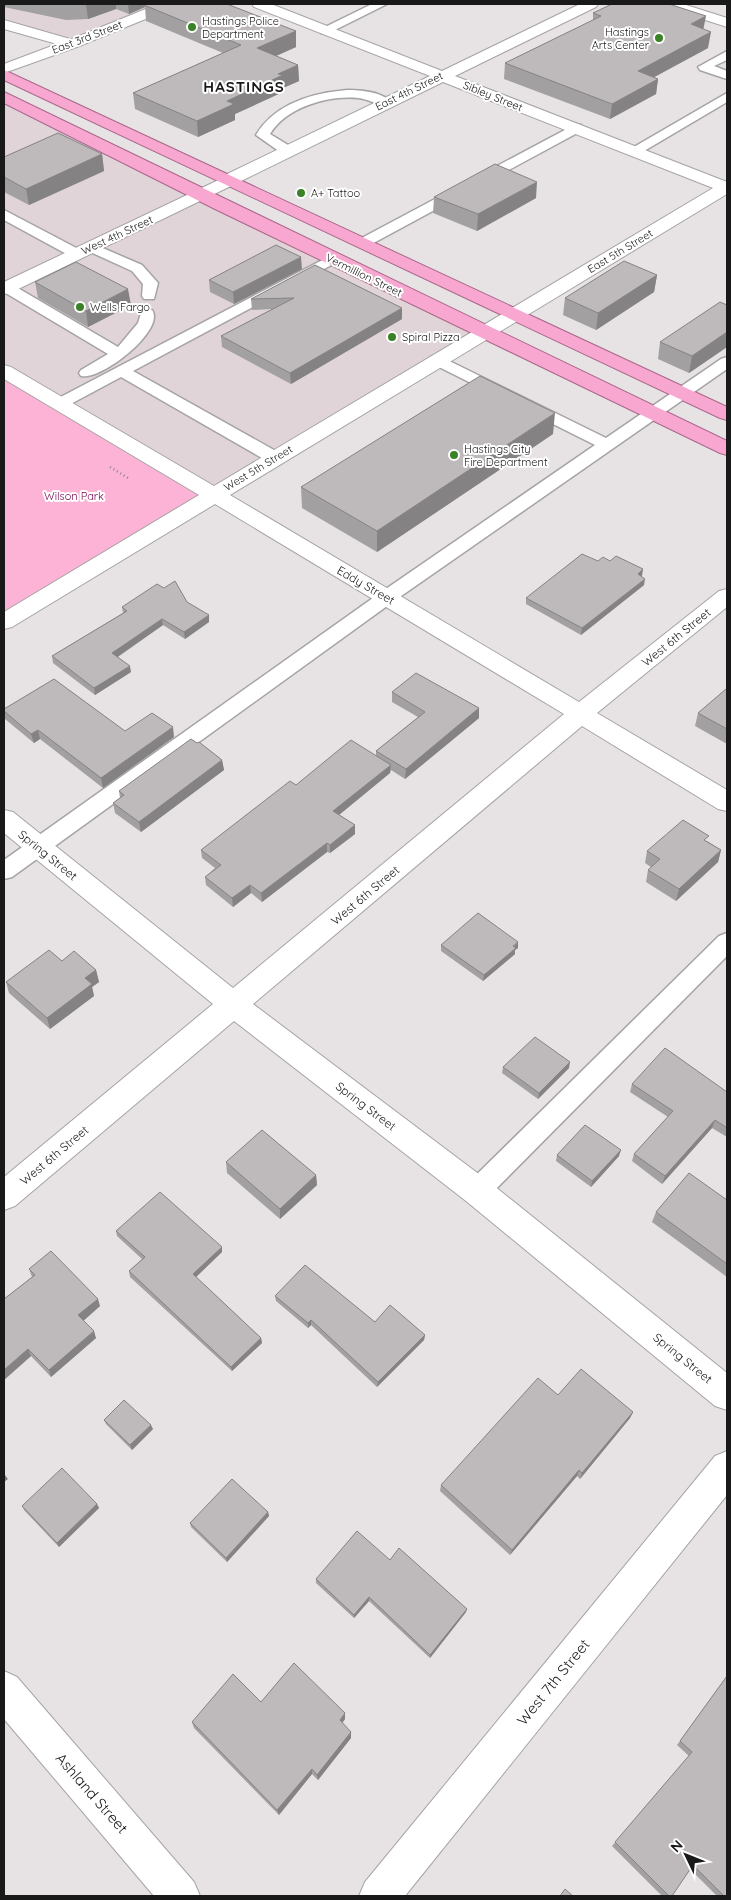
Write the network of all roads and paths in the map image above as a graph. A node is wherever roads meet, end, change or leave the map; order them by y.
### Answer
1 (170, 4) edge
2 (259, 4) edge
3 (381, 4) edge
4 (591, 4) edge
5 (670, 4) edge
6 (727, 23) edge
7 (4, 24) edge
8 (325, 30) junction
9 (72, 44) junction
10 (727, 54) edge
11 (4, 69) edge
12 (4, 74) edge
13 (727, 75) edge
14 (442, 76) junction
15 (4, 97) edge
16 (727, 97) edge
17 (385, 102) junction
18 (576, 128) junction
19 (79, 134) junction
20 (62, 141) edge
21 (288, 151) junction
22 (634, 151) junction
23 (229, 180) junction
24 (727, 188) edge
25 (200, 195) junction
26 (4, 214) edge
27 (363, 243) junction
28 (84, 250) junction
29 (332, 259) junction
30 (5, 288) edge
31 (149, 296) dead end
32 (147, 313) dead end
33 (513, 315) junction
34 (483, 333) junction
35 (120, 354) junction
36 (437, 360) junction
37 (727, 362) edge
38 (4, 371) edge
39 (122, 371) junction
40 (682, 393) junction
41 (52, 400) junction
42 (653, 414) junction
43 (727, 414) edge
44 (608, 446) junction
45 (727, 449) edge
46 (275, 458) junction
47 (105, 464) dead end
48 (135, 481) dead end
49 (212, 496) junction
50 (727, 596) edge
51 (387, 597) junction
52 (4, 622) edge
53 (581, 713) junction
54 (727, 802) edge
55 (4, 819) edge
56 (38, 847) junction
57 (4, 871) edge
58 (727, 942) edge
59 (234, 1005) junction
60 (477, 1191) junction
61 (4, 1196) edge
62 (727, 1394) edge
63 (727, 1468) edge
64 (4, 1690) edge
65 (180, 1896) edge
66 (379, 1896) edge

1 - 9 street, East 3rd Street
2 - 8 street, Sibley Street
3 - 8 lane
4 - 14 street, East 4th Street
5 - 6 street
7 - 9 street
8 - 14 street, Sibley Street
9 - 11 street, East 3rd Street
10 - 13 lane
12 - 23 highway
14 - 17 street, East 4th Street
14 - 18 street, Sibley Street
15 - 19 highway, Vermillion Street
16 - 22 lane
17 - 21 street, East 4th Street
17 - 21 lane
18 - 22 street, Sibley Street
18 - 27 lane
19 - 20 lane
19 - 25 highway, Vermillion Street
21 - 23 street, East 4th Street
22 - 24 street, Sibley Street
23 - 25 street, West 4th Street
23 - 27 highway
24 - 33 street, East 5th Street
25 - 28 street, West 4th Street
25 - 29 highway, Vermillion Street
26 - 28 lane
27 - 33 highway
28 - 30 street, West 4th Street
28 - 31 lane
29 - 34 highway, Vermillion Street
29 - 39 lane
30 - 35 lane
32 - 35 lane
33 - 34 street, West 5th Street
33 - 40 highway
34 - 36 street, West 5th Street
34 - 42 highway, Vermillion Street
35 - 41 lane
36 - 44 lane
36 - 46 street, West 5th Street
37 - 40 lane
38 - 41 street, Eddy Street
39 - 41 lane
39 - 46 lane
40 - 42 lane
40 - 43 highway
41 - 49 street, Eddy Street
42 - 44 lane
42 - 45 highway, Vermillion Street
44 - 51 lane
46 - 49 street, West 5th Street
47 - 48 path
49 - 51 street, Eddy Street
49 - 52 street, West 5th Street
50 - 53 street, West 6th Street
51 - 53 street, Eddy Street
51 - 56 lane
53 - 54 street, Eddy Street
53 - 59 street, West 6th Street
55 - 56 street, Spring Street
56 - 57 lane
56 - 59 street, Spring Street
58 - 60 lane
59 - 60 street, Spring Street
59 - 61 street, West 6th Street
60 - 62 street, Spring Street
63 - 66 street, West 7th Street
64 - 65 street, Ashland Street

